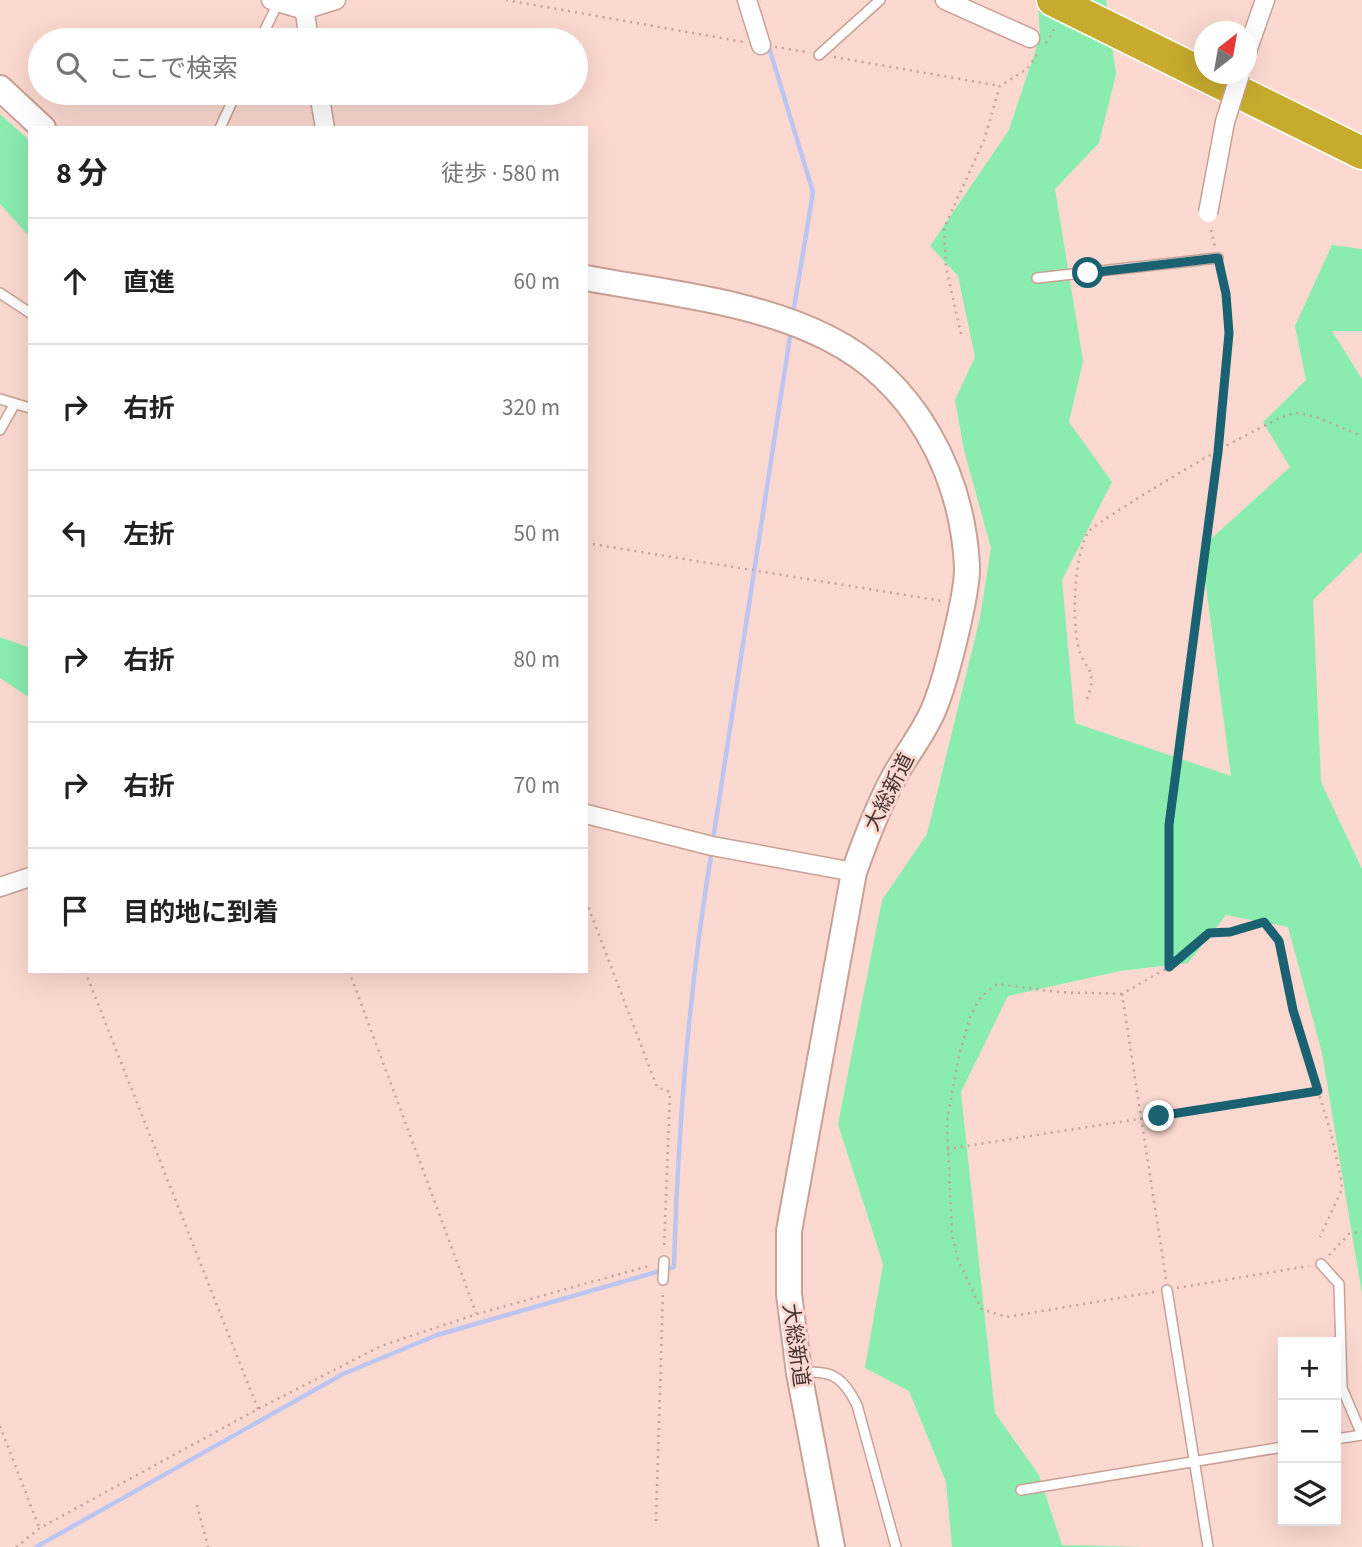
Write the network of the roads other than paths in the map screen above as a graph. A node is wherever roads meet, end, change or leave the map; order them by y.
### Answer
1 (336, 0) edge
2 (747, 0) edge
3 (880, 0) edge
4 (945, 0) edge
5 (1055, 1) edge
6 (274, 2) edge
7 (304, 5) edge
8 (264, 28) edge
9 (307, 28) edge
10 (1030, 38) dead end
11 (761, 45) dead end
12 (818, 55) dead end
13 (1237, 84) edge
14 (0, 89) edge
15 (231, 105) edge
16 (321, 105) edge
17 (41, 126) edge
18 (221, 126) edge
19 (325, 126) edge
20 (1362, 153) edge
21 (1208, 213) road end
22 (1218, 258) road end
23 (588, 278) edge
24 (1037, 278) dead end
25 (0, 293) edge
26 (28, 312) edge
27 (0, 399) edge
28 (14, 405) junction
29 (28, 408) edge
30 (0, 430) edge
31 (588, 815) edge
32 (855, 872) junction
33 (28, 878) edge
34 (0, 887) edge
35 (664, 1262) road end
36 (1321, 1264) road end
37 (663, 1280) road end
38 (1167, 1290) road end
39 (799, 1373) junction
40 (1362, 1435) edge
41 (1341, 1438) edge
42 (1278, 1448) edge
43 (1194, 1461) junction
44 (1021, 1490) dead end
45 (832, 1547) edge
46 (896, 1547) edge
47 (1208, 1547) edge

1 - 7 street
2 - 11 street
3 - 12 lane
4 - 10 street
5 - 20 highway
6 - 7 street
6 - 8 lane
7 - 9 street
13 - 21 street, bridge
14 - 17 street
15 - 18 lane
16 - 19 street
22 - 24 lane
23 - 32 street, 大総新道
25 - 26 lane
27 - 28 lane
28 - 29 lane
28 - 30 lane
31 - 32 street
32 - 39 street, 大総新道
33 - 34 street
35 - 37 lane
36 - 40 lane
38 - 43 lane
39 - 45 street, 大総新道
39 - 46 lane
40 - 41 lane
42 - 43 lane
43 - 44 lane
43 - 47 lane

